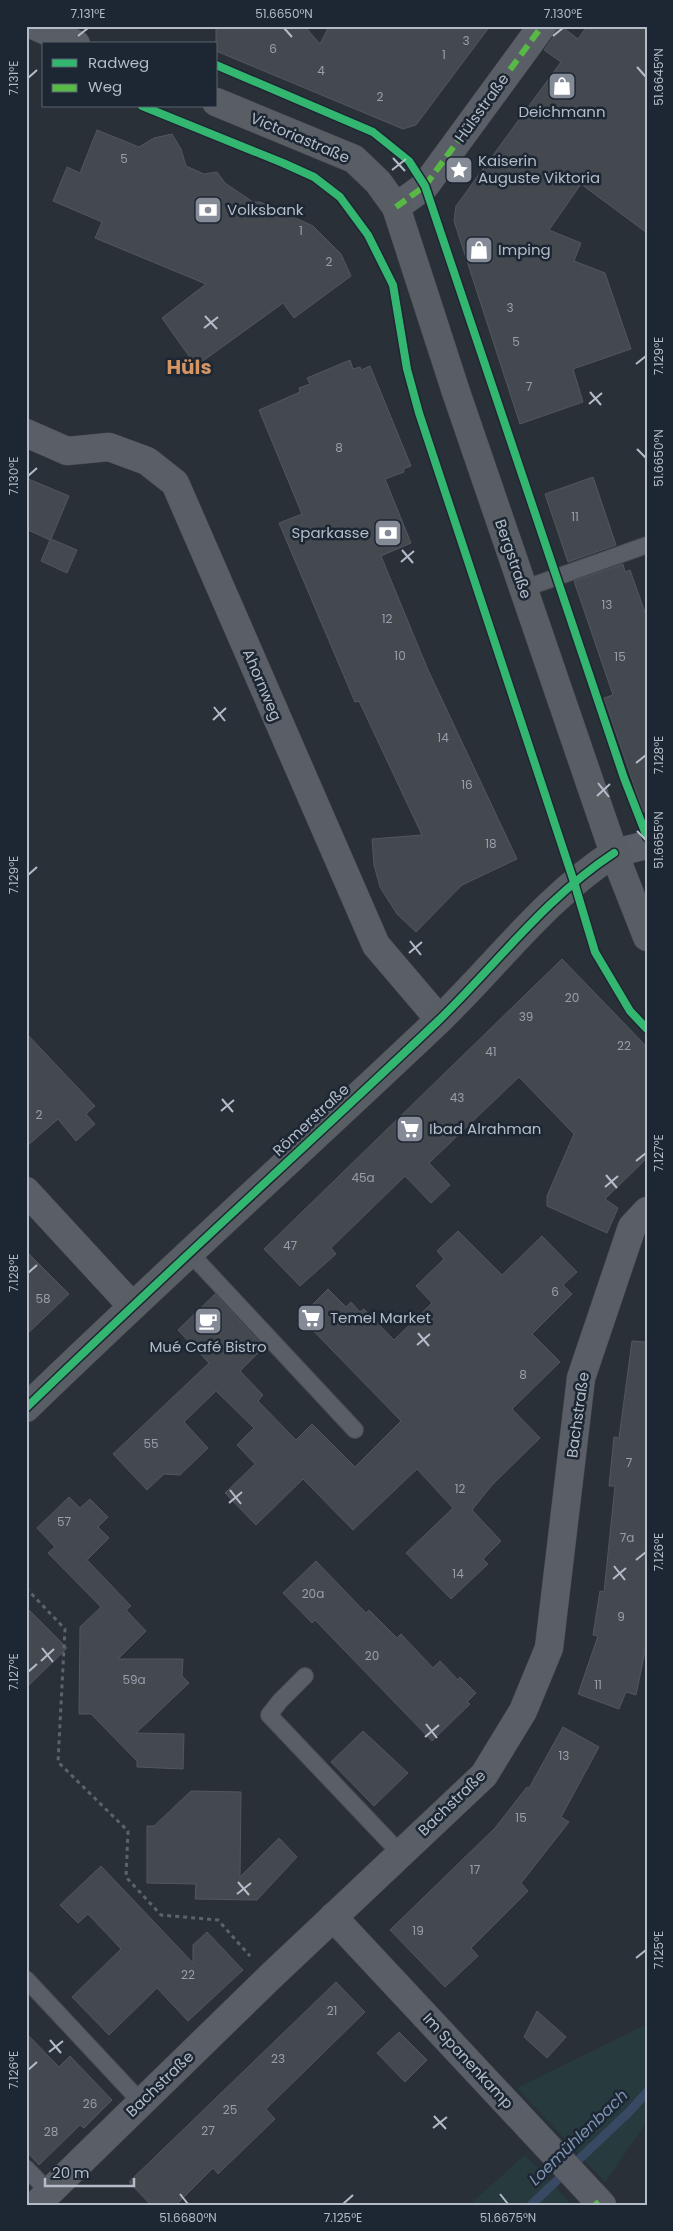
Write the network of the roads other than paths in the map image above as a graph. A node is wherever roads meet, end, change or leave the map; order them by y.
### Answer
1 (35, 26) edge
2 (542, 26) edge
3 (71, 42) edge
4 (218, 103) edge
5 (378, 182) joint
6 (396, 207) junction
7 (26, 433) edge
8 (647, 545) edge
9 (524, 589) junction
10 (647, 845) edge
11 (614, 853) junction
12 (647, 937) edge
13 (439, 1019) junction
14 (26, 1191) edge
15 (647, 1211) edge
16 (189, 1252) junction
17 (132, 1306) junction
18 (26, 1408) edge
19 (356, 1430) dead end
20 (305, 1676) dead end
21 (400, 1853) junction
22 (333, 1917) junction
23 (26, 1979) edge
24 (141, 2102) junction
25 (26, 2168) edge
26 (43, 2198) edge
27 (601, 2203) edge

1 - 3 main road
2 - 6 street, Hülsstraße
4 - 5 main road, Victoriastraße
5 - 6 main road, Bergstraße
6 - 9 main road, Bergstraße
7 - 13 street, Ahornweg
8 - 9 lane
9 - 11 main road, Bergstraße
10 - 11 street, Römerstraße
11 - 12 main road, Bergstraße
11 - 13 main road, Römerstraße
13 - 16 main road, Römerstraße
14 - 17 street
15 - 21 street, Bachstraße
16 - 17 main road, Römerstraße
16 - 19 lane
17 - 18 main road, Römerstraße
20 - 21 lane
21 - 22 street, Bachstraße
22 - 24 street, Bachstraße
22 - 27 street, Im Spanenkamp
23 - 24 lane
24 - 26 street, Bachstraße
25 - 26 lane

